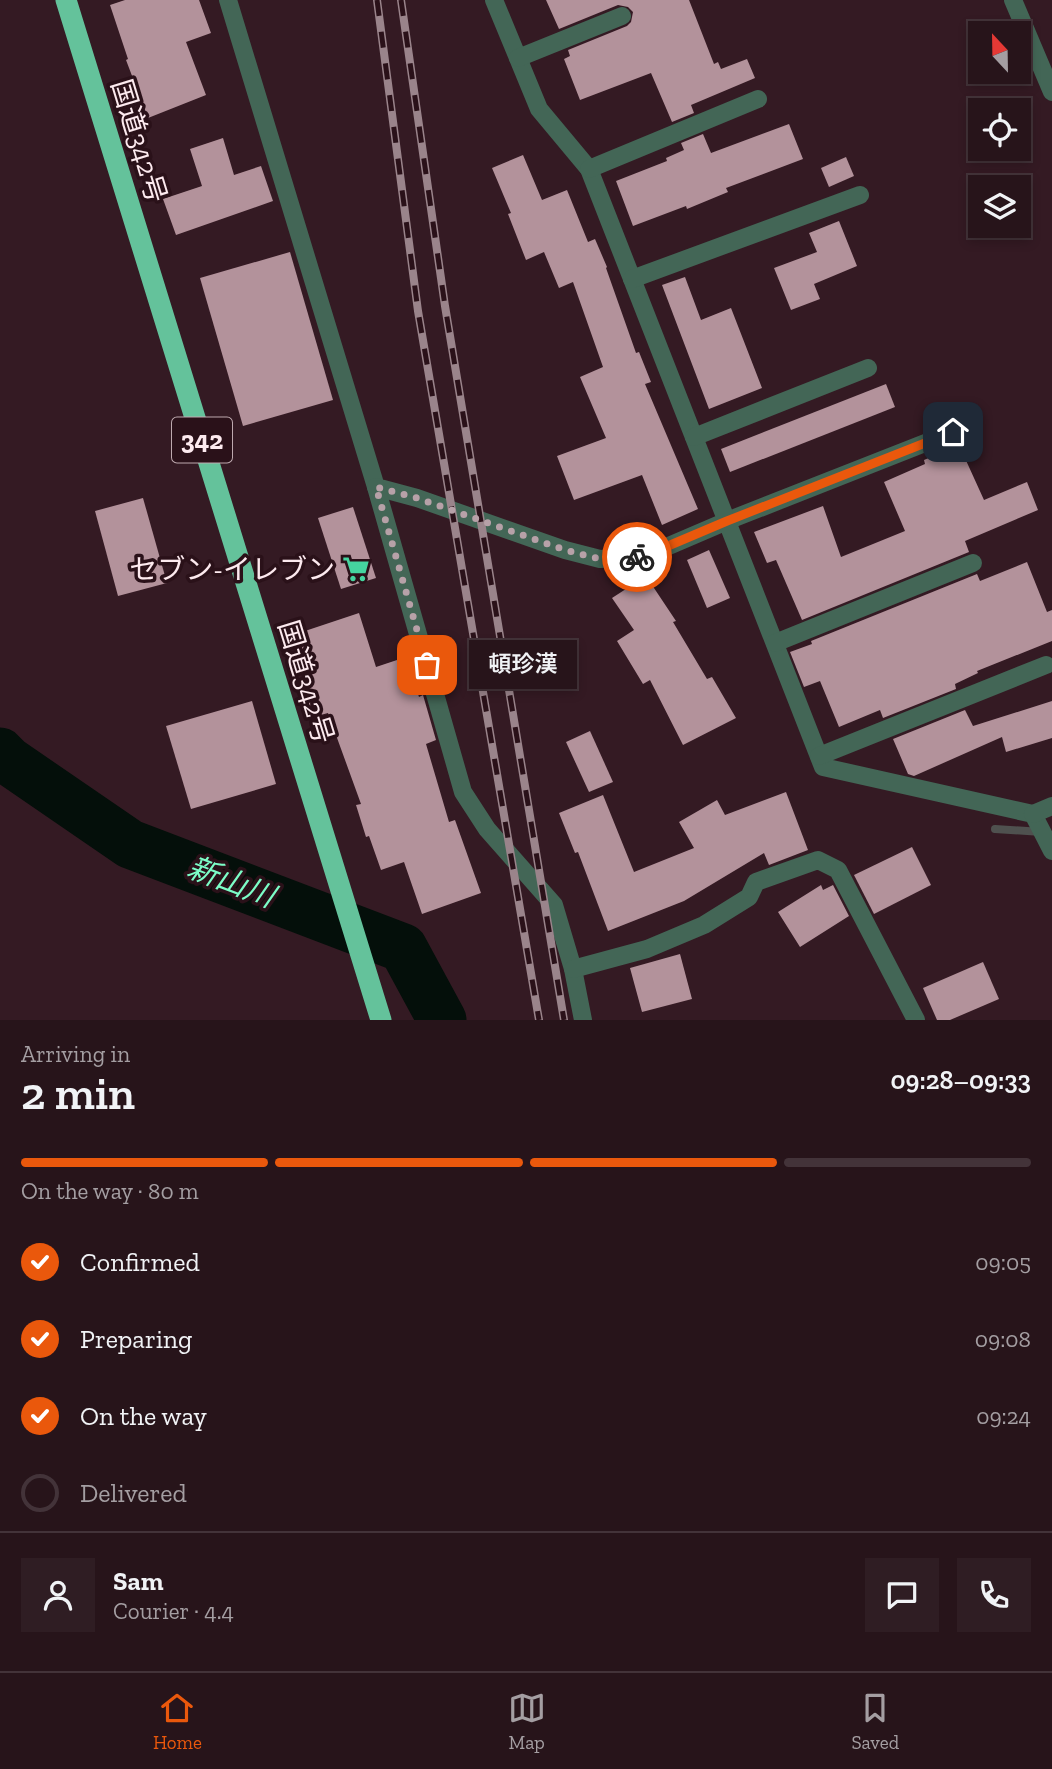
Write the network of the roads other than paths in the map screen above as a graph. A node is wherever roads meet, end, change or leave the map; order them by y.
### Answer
1 (66, 0) edge
2 (228, 0) edge
3 (494, 0) edge
4 (1013, 0) edge
5 (622, 16) dead end
6 (518, 58) junction
7 (1052, 92) edge
8 (758, 99) dead end
9 (589, 169) junction
10 (860, 195) dead end
11 (632, 279) junction
12 (868, 368) dead end
13 (953, 432) dead end
14 (694, 437) junction
15 (376, 487) junction
16 (727, 521) junction
17 (973, 563) dead end
18 (775, 643) junction
19 (1046, 665) dead end
20 (819, 756) junction
21 (1052, 806) edge
22 (1033, 814) junction
23 (1052, 851) edge
24 (573, 969) junction
25 (380, 1020) edge
26 (583, 1020) edge
27 (916, 1020) edge

1 - 25 highway, 国道342号 / 342
2 - 15 street
3 - 6 street
4 - 7 street
5 - 6 street
6 - 9 street
8 - 9 street
9 - 11 street
10 - 11 street
11 - 14 street
12 - 14 street
13 - 16 street
14 - 16 street
15 - 16 street
15 - 24 street
16 - 18 street
17 - 18 street
18 - 20 street
19 - 20 street
20 - 22 street
21 - 22 street
22 - 23 street
24 - 26 street
24 - 27 street

